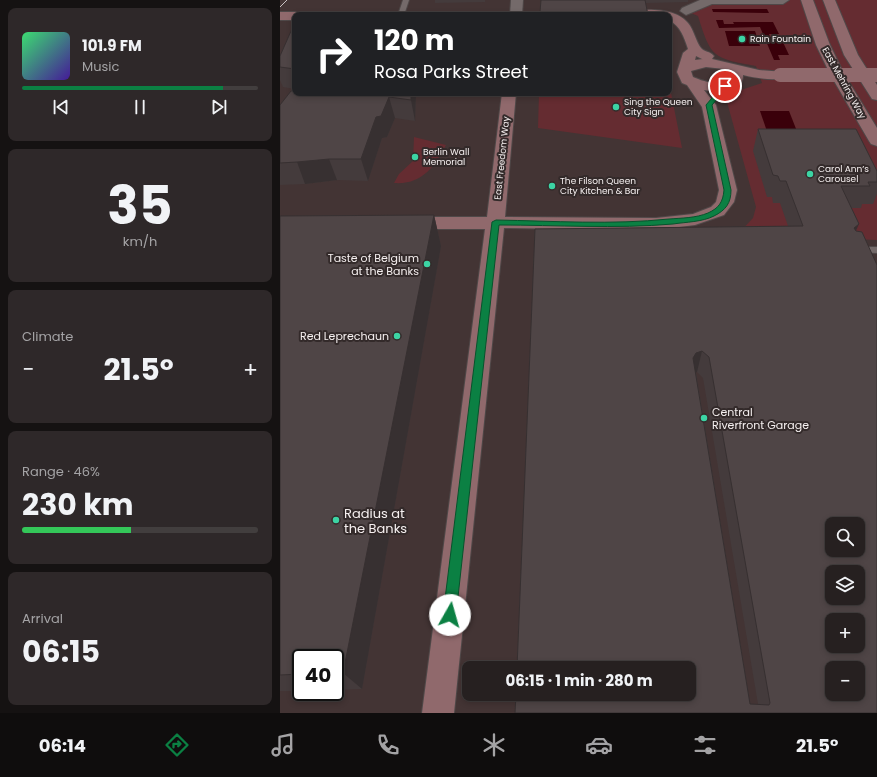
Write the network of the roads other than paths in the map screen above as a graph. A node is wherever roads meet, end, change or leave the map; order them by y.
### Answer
1 (406, 0) edge
2 (517, 0) edge
3 (710, 0) edge
4 (783, 0) edge
5 (807, 0) edge
6 (829, 0) edge
7 (686, 10) dead end
8 (402, 12) edge
9 (516, 12) edge
10 (280, 16) edge
11 (292, 16) edge
12 (672, 18) edge
13 (695, 50) junction
14 (686, 68) junction
15 (728, 75) junction
16 (877, 75) edge
17 (693, 84) junction
18 (508, 96) edge
19 (877, 96) edge
20 (709, 105) junction
21 (877, 141) edge
22 (496, 222) junction
23 (387, 223) edge
24 (851, 250) edge
25 (877, 250) edge
26 (438, 713) edge

1 - 8 lane
2 - 9 street
3 - 4 street
3 - 7 street
5 - 21 main road, East Mehring Way
6 - 19 main road, East Mehring Way
10 - 11 main road
12 - 13 main road
13 - 14 main road
13 - 15 main road
14 - 15 main road
14 - 17 main road
15 - 16 main road, bridge
15 - 17 main road
15 - 20 main road
17 - 20 main road
18 - 22 main road, East Freedom Way
20 - 22 main road
22 - 23 main road
22 - 26 main road, East Freedom Way
24 - 25 lane

